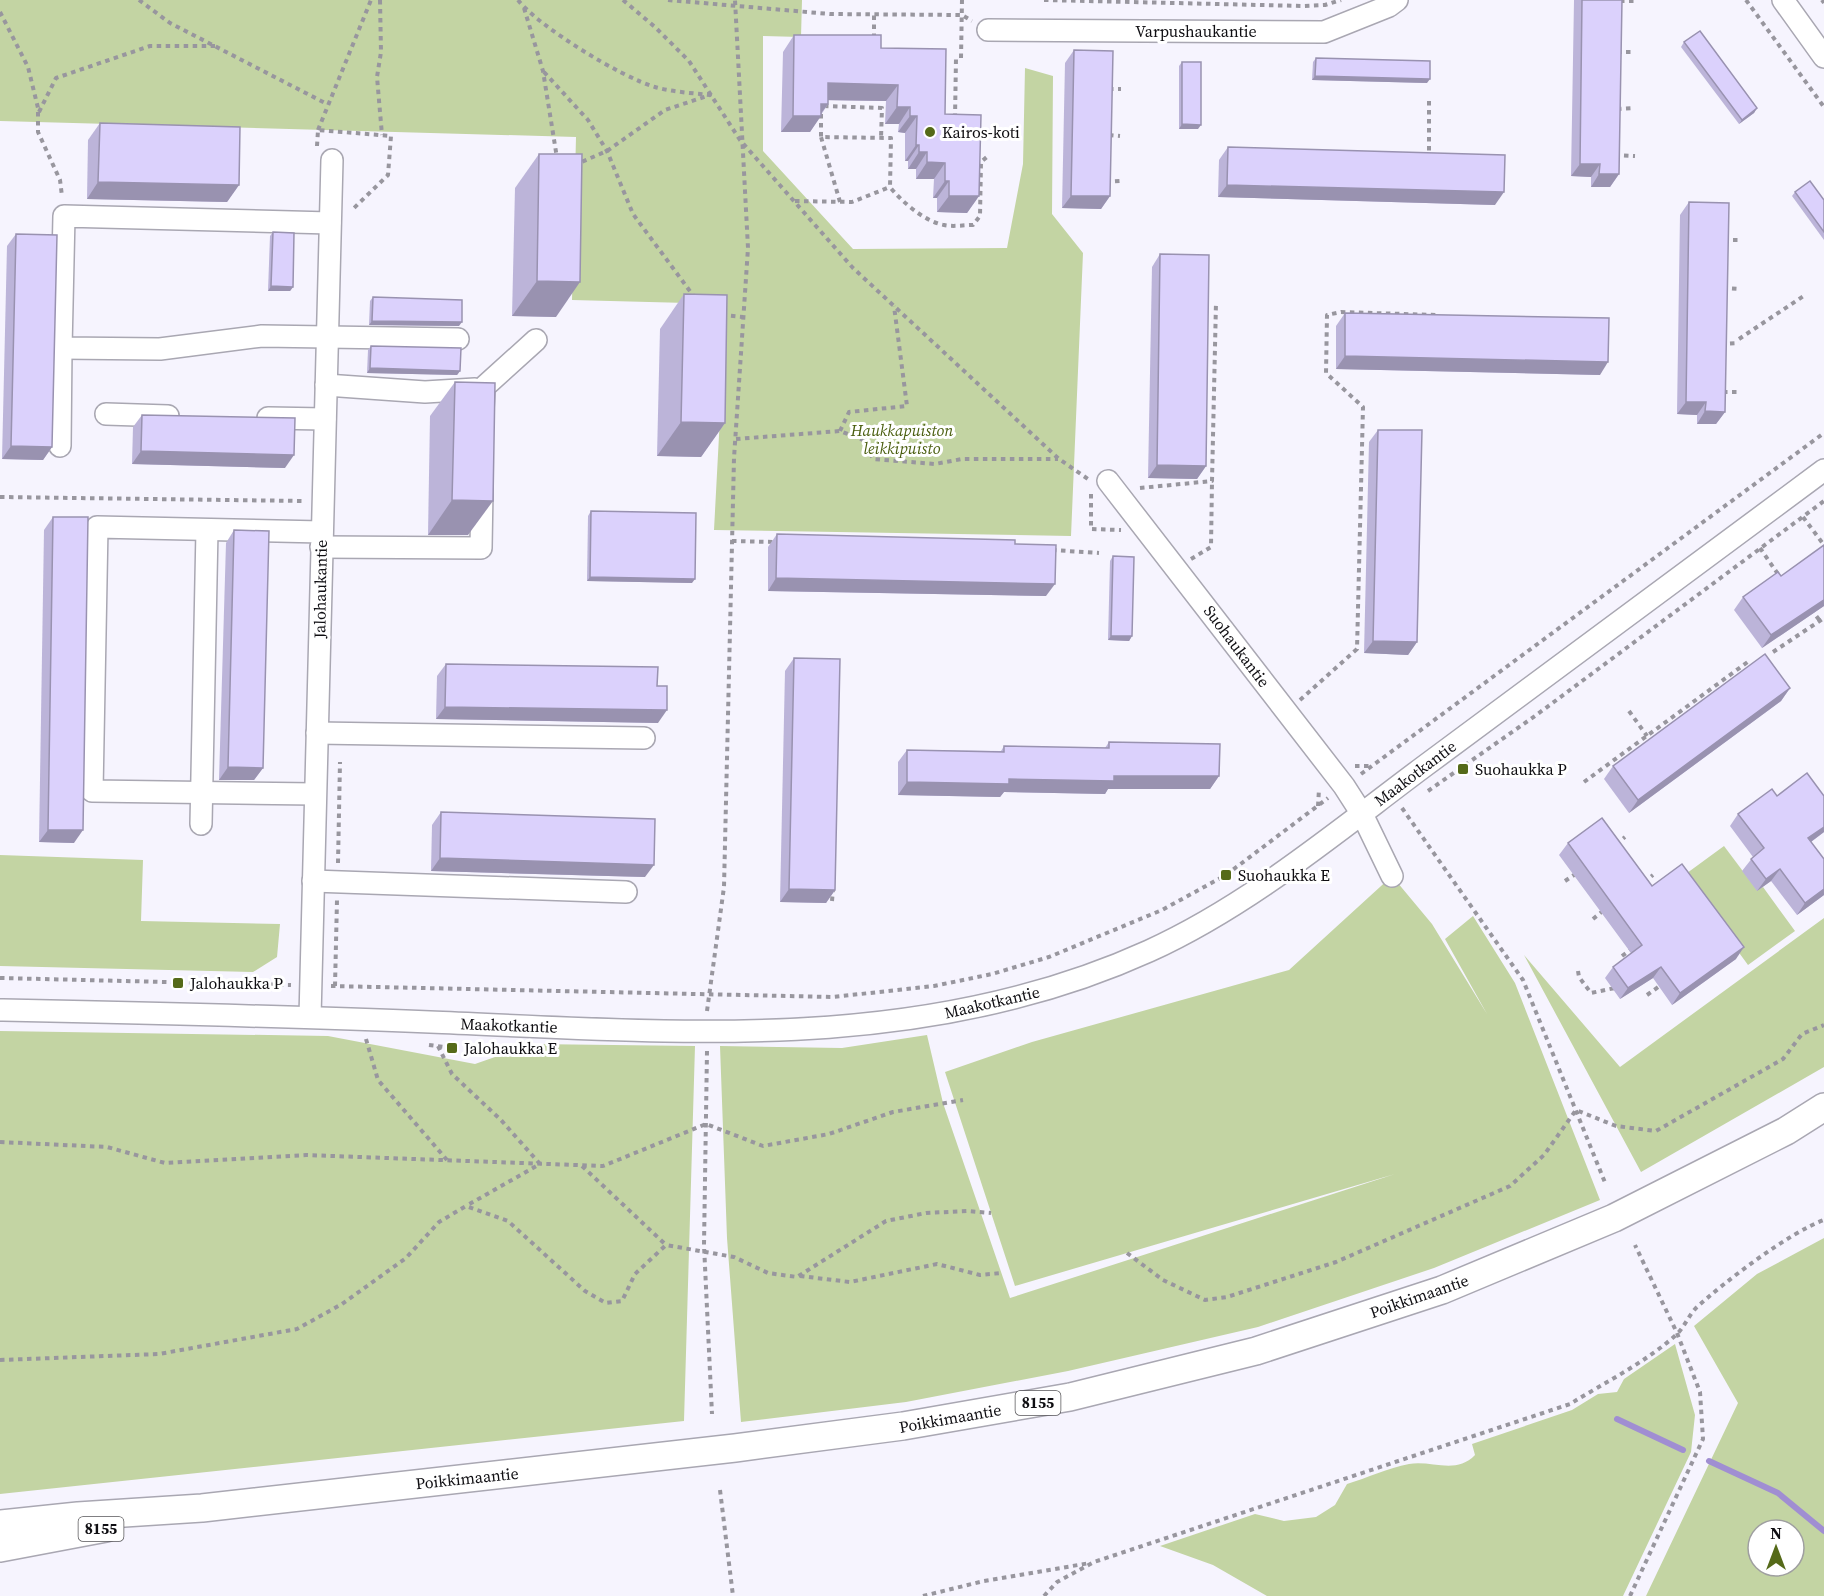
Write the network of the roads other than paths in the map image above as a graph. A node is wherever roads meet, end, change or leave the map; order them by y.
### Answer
1 (1397, 0) edge
2 (1783, 0) edge
3 (988, 30) road end
4 (1824, 57) edge
5 (332, 160) dead end
6 (330, 222) junction
7 (327, 335) junction
8 (458, 339) dead end
9 (536, 340) dead end
10 (62, 348) junction
11 (326, 385) junction
12 (484, 387) junction
13 (106, 414) dead end
14 (189, 416) edge
15 (248, 418) edge
16 (325, 419) junction
17 (483, 422) edge
18 (60, 446) dead end
19 (482, 468) edge
20 (1824, 470) edge
21 (1108, 481) road end
22 (207, 530) junction
23 (322, 540) junction
24 (317, 733) junction
25 (644, 738) dead end
26 (202, 792) junction
27 (315, 794) junction
28 (1362, 814) junction
29 (201, 825) dead end
30 (1392, 876) dead end
31 (313, 881) junction
32 (626, 892) dead end
33 (0, 1010) edge
34 (309, 1017) junction
35 (1824, 1107) edge
36 (201, 1508) junction
37 (0, 1524) edge
38 (0, 1548) edge

1 - 3 street, Varpushaukantie
2 - 4 street
5 - 6 street, Jalohaukantie
6 - 7 street, Jalohaukantie
6 - 10 street
7 - 8 street
7 - 10 street
7 - 11 street, Jalohaukantie
9 - 12 street
10 - 18 street
11 - 12 street
11 - 16 street, Jalohaukantie
12 - 17 street
13 - 14 street
15 - 16 street
16 - 23 street, Jalohaukantie
19 - 23 street
20 - 28 street, Maakotkantie
21 - 28 street, Suohaukantie
22 - 23 street
22 - 26 street
22 - 26 street
23 - 24 street, Jalohaukantie
24 - 25 street
24 - 27 street, Jalohaukantie
26 - 27 street
26 - 29 street
27 - 31 street, Jalohaukantie
28 - 30 street, Suohaukantie
28 - 34 street, Maakotkantie
31 - 32 street
31 - 34 street, Jalohaukantie
33 - 34 street, Maakotkantie
35 - 36 main road, Poikkimaantie / 8155
36 - 37 main road, Poikkimaantie / 8155
36 - 38 main road, Poikkimaantie / 8155

